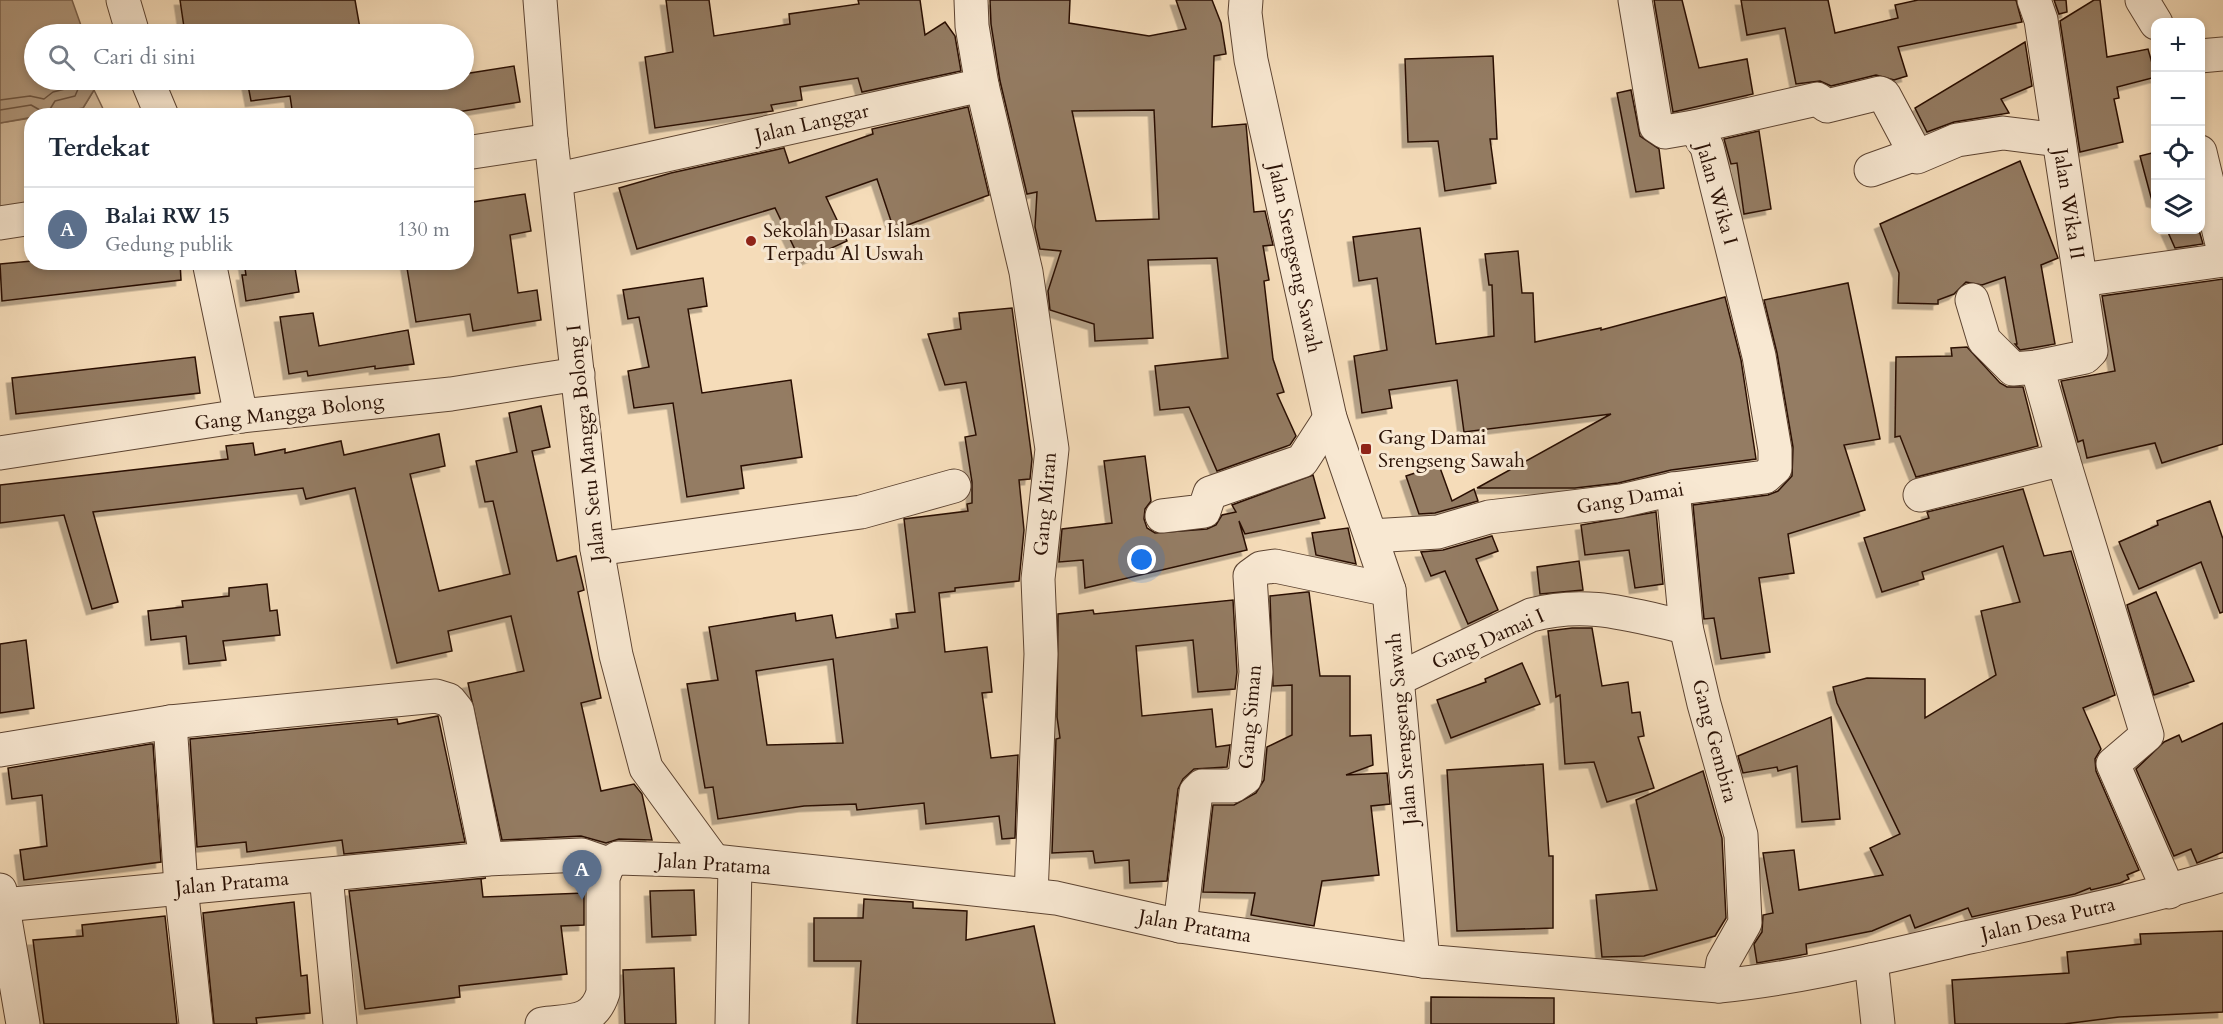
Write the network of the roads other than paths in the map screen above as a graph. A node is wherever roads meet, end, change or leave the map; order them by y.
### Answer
1 (123, 0) edge
2 (540, 0) edge
3 (971, 0) edge
4 (1246, 0) edge
5 (1635, 0) edge
6 (2034, 0) edge
7 (2142, 0) edge
8 (2153, 18) edge
9 (130, 24) edge
10 (2223, 54) edge
11 (2205, 56) edge
12 (982, 85) junction
13 (151, 90) edge
14 (159, 108) edge
15 (1694, 127) junction
16 (552, 140) junction
17 (2059, 140) junction
18 (474, 152) edge
19 (1913, 155) junction
20 (1871, 170) dead end
21 (2205, 173) edge
22 (558, 180) junction
23 (24, 219) edge
24 (0, 222) edge
25 (2223, 248) edge
26 (2223, 260) edge
27 (210, 270) edge
28 (2081, 280) junction
29 (1972, 300) dead end
30 (1759, 356) joint
31 (2037, 367) junction
32 (578, 374) junction
33 (241, 416) junction
34 (1330, 418) junction
35 (1, 447) edge
36 (2063, 459) junction
37 (954, 486) dead end
38 (1673, 489) junction
39 (1920, 495) dead end
40 (1162, 516) dead end
41 (1371, 536) junction
42 (597, 549) junction
43 (1389, 590) junction
44 (1686, 627) junction
45 (1398, 679) junction
46 (170, 722) junction
47 (0, 750) edge
48 (487, 859) junction
49 (724, 862) junction
50 (608, 864) junction
51 (326, 874) junction
52 (2223, 875) edge
53 (181, 887) junction
54 (2169, 892) junction
55 (1031, 895) junction
56 (2, 898) edge
57 (1180, 926) junction
58 (1871, 960) junction
59 (1423, 961) junction
60 (8, 980) edge
61 (1719, 986) junction
62 (23, 1024) edge
63 (196, 1024) edge
64 (340, 1024) edge
65 (542, 1024) edge
66 (732, 1024) edge
67 (1878, 1024) edge

1 - 9 street
2 - 16 street, Jalan Setu Mangga Bolong I
3 - 12 street
4 - 34 street, Jalan Srengseng Sawah
5 - 15 street, Jalan Wika I
6 - 17 street, Jalan Wika II
7 - 8 street
10 - 11 street
12 - 22 street, Jalan Langgar
12 - 55 street, Gang Miran
13 - 14 street
15 - 19 street
15 - 30 street, Jalan Wika I
16 - 18 street
16 - 22 street, Jalan Setu Mangga Bolong I
17 - 19 street
17 - 28 street, Jalan Wika II
19 - 20 street
21 - 25 street
22 - 32 street, Jalan Setu Mangga Bolong I
23 - 24 street
26 - 28 street
27 - 33 street
28 - 31 street, Jalan Wika II
29 - 31 street
30 - 38 street, Gang Damai
31 - 36 street
32 - 33 street, Gang Mangga Bolong
32 - 42 street, Jalan Setu Mangga Bolong I
33 - 35 street, Gang Mangga Bolong
34 - 40 street
34 - 41 street, Jalan Srengseng Sawah
36 - 39 street
36 - 54 street
37 - 42 street
38 - 41 street, Gang Damai
38 - 44 street, Gang Gembira
41 - 43 street, Jalan Srengseng Sawah
42 - 49 street, Jalan Setu Mangga Bolong I
43 - 45 street, Jalan Srengseng Sawah
43 - 57 street, Gang Siman
44 - 45 street, Gang Damai I
44 - 61 street, Gang Gembira
45 - 59 street, Jalan Srengseng Sawah
46 - 47 street
46 - 48 street
46 - 53 street
48 - 50 street, Jalan Pratama
48 - 51 street, Jalan Pratama
49 - 50 street, Jalan Pratama
49 - 55 street, Jalan Pratama
49 - 66 street
50 - 65 street
51 - 53 street, Jalan Pratama
51 - 64 street
52 - 54 street, Jalan Desa Putra
53 - 56 street, Jalan Pratama
53 - 63 street
54 - 58 street, Jalan Desa Putra
55 - 57 street, Jalan Pratama
56 - 60 street
57 - 59 street, Jalan Pratama
58 - 61 street
58 - 67 street
59 - 61 street
60 - 62 street

